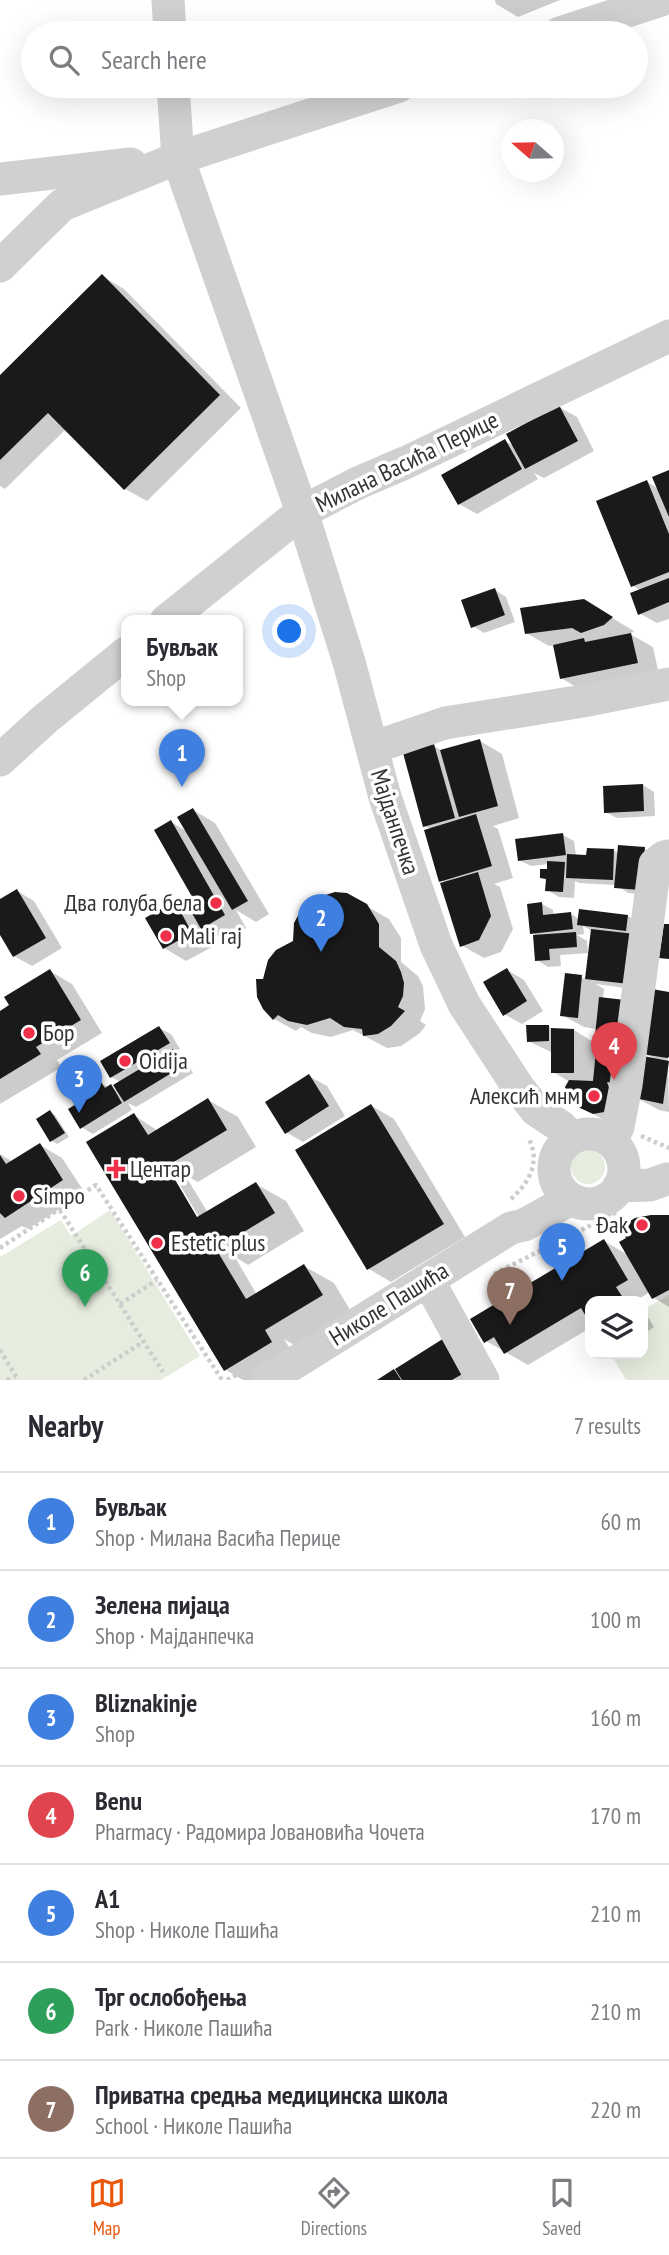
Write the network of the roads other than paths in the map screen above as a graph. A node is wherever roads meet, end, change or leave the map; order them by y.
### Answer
1 (168, 0) edge
2 (661, 0) edge
3 (169, 21) edge
4 (597, 21) edge
5 (174, 98) edge
6 (362, 98) edge
7 (178, 158) junction
8 (0, 179) edge
9 (0, 266) edge
10 (669, 336) edge
11 (302, 512) junction
12 (173, 615) edge
13 (121, 657) edge
14 (669, 684) edge
15 (372, 748) junction
16 (0, 760) edge
17 (669, 856) edge
18 (563, 1168) junction
19 (618, 1175) junction
20 (668, 1179) edge
21 (428, 1280) junction
22 (267, 1380) edge
23 (483, 1380) edge

1 - 3 street
2 - 4 street
5 - 7 street, Мајданпечка
6 - 7 street
7 - 8 street
7 - 9 street
7 - 11 street, Мајданпечка
10 - 11 street, Милана Васића Перице
11 - 12 street, Милана Васића Перице
11 - 15 street, Мајданпечка
13 - 16 street
14 - 15 street
15 - 18 street, Мајданпечка
17 - 19 street
18 - 19 street
18 - 19 street
18 - 21 street, Николе Пашића
19 - 20 street
21 - 22 street, Николе Пашића
21 - 23 street

